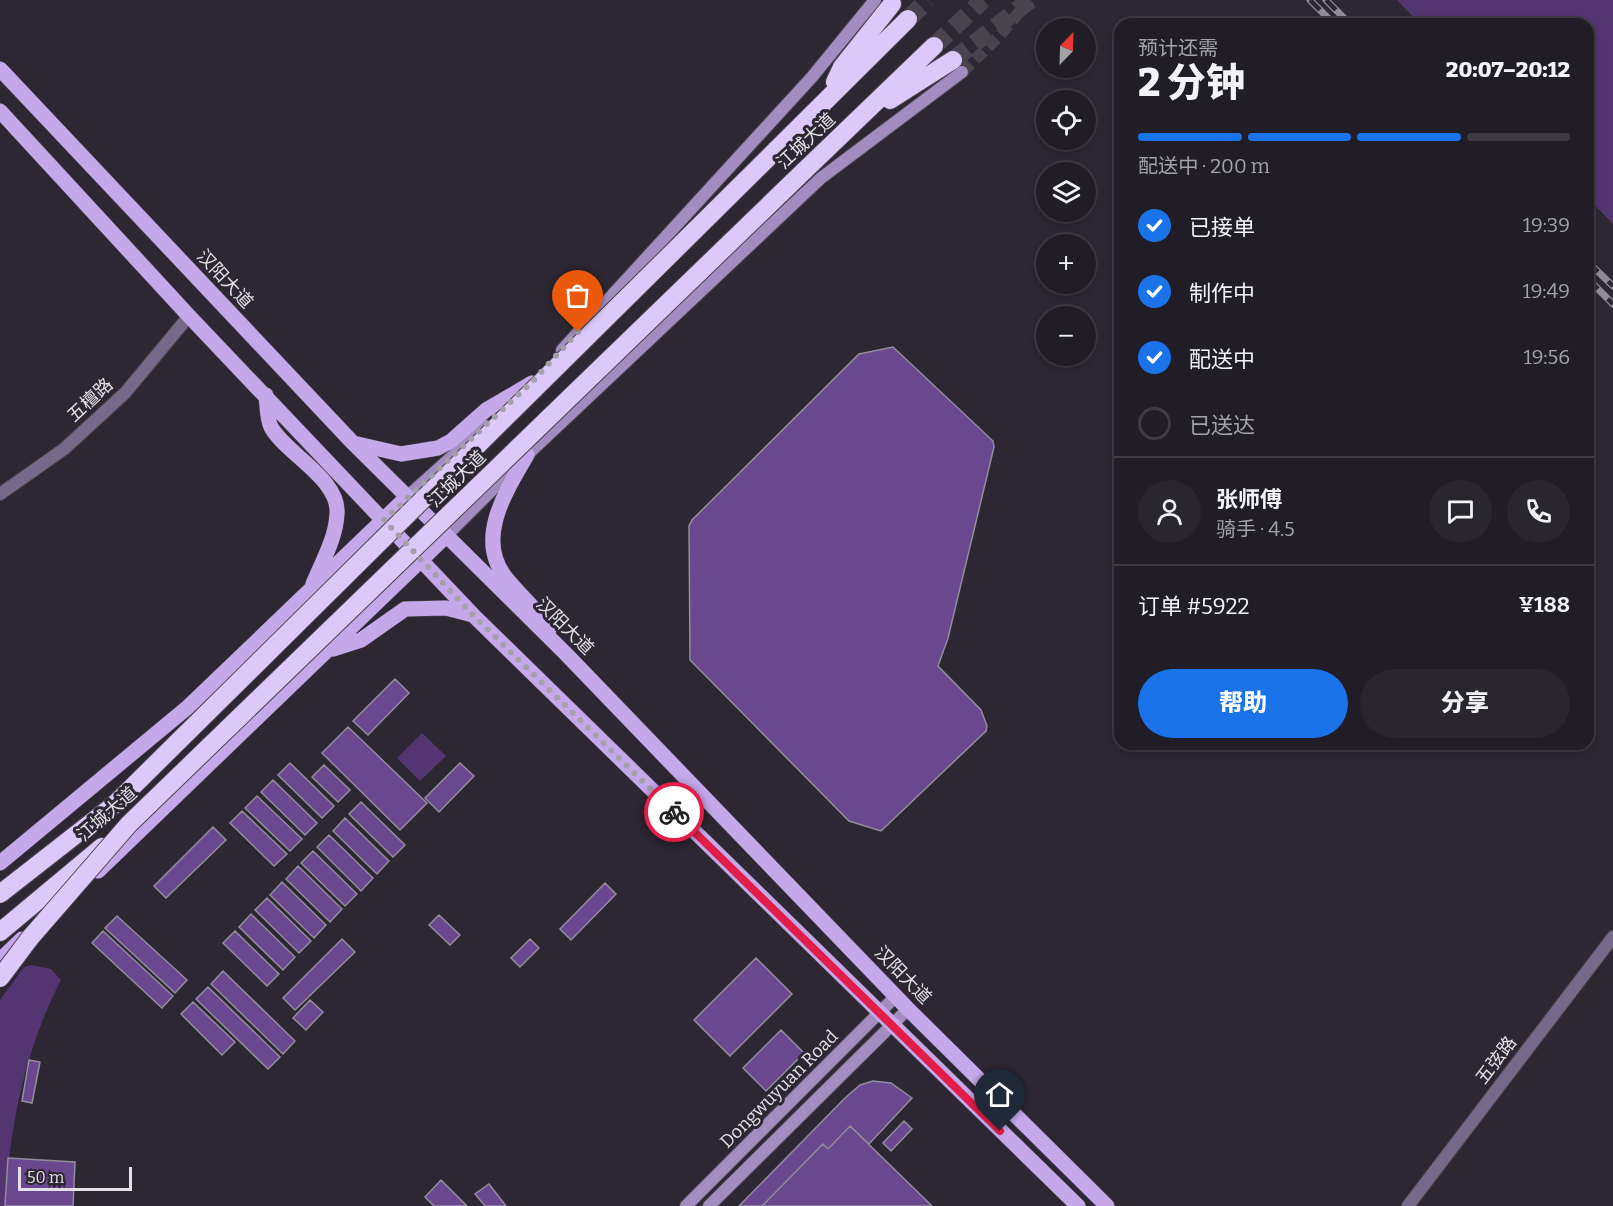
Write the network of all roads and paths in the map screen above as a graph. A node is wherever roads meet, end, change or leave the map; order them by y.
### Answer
1 (884, 2) edge
2 (908, 19) tunnel mouth
3 (934, 46) tunnel mouth
4 (958, 66) joint
5 (0, 69) edge
6 (828, 97) junction
7 (0, 111) edge
8 (861, 119) junction
9 (189, 316) junction
10 (531, 383) junction
11 (266, 395) junction
12 (353, 443) junction
13 (526, 455) junction
14 (0, 494) edge
15 (407, 497) junction
16 (384, 520) junction
17 (446, 536) junction
18 (422, 560) junction
19 (310, 591) junction
20 (473, 615) junction
21 (327, 651) junction
22 (566, 654) junction
23 (129, 825) junction
24 (0, 863) edge
25 (0, 894) edge
26 (0, 932) edge
27 (1613, 937) edge
28 (0, 960) edge
29 (0, 978) edge
30 (896, 996) junction
31 (908, 1009) junction
32 (880, 1013) junction
33 (892, 1025) junction
34 (686, 1206) edge
35 (709, 1206) edge
36 (1078, 1206) edge
37 (1107, 1206) edge
38 (1408, 1206) edge

1 - 6 highway
1 - 10 main road, 江城大道
2 - 6 highway, 江城大道
3 - 8 highway, 江城大道
4 - 8 highway
4 - 13 main road, 江城大道
5 - 12 main road, 汉阳大道
6 - 25 highway, 江城大道, bridge
7 - 9 main road
8 - 23 highway, 江城大道, bridge
9 - 11 main road
9 - 14 street, 五檀路
10 - 12 main road
10 - 15 main road, 江城大道
11 - 16 main road
11 - 19 main road
12 - 15 main road, 汉阳大道
13 - 17 main road, 江城大道
13 - 22 main road
15 - 16 main road
15 - 17 main road, 汉阳大道
16 - 18 main road
16 - 19 main road
17 - 18 main road
17 - 22 main road, 汉阳大道
18 - 20 main road
18 - 21 main road
19 - 24 main road
20 - 21 main road
20 - 32 main road
21 - 28 main road
22 - 30 main road, 汉阳大道
23 - 26 highway, 江城大道, bridge
23 - 29 highway, bridge
27 - 38 street, 五弦路
30 - 31 main road, 汉阳大道
30 - 32 main road, Dongwuyuan Road
31 - 33 main road, Dongwuyuan Road
31 - 37 main road, 汉阳大道
32 - 33 main road
32 - 34 main road, Dongwuyuan Road
33 - 35 main road, Dongwuyuan Road
33 - 36 main road

